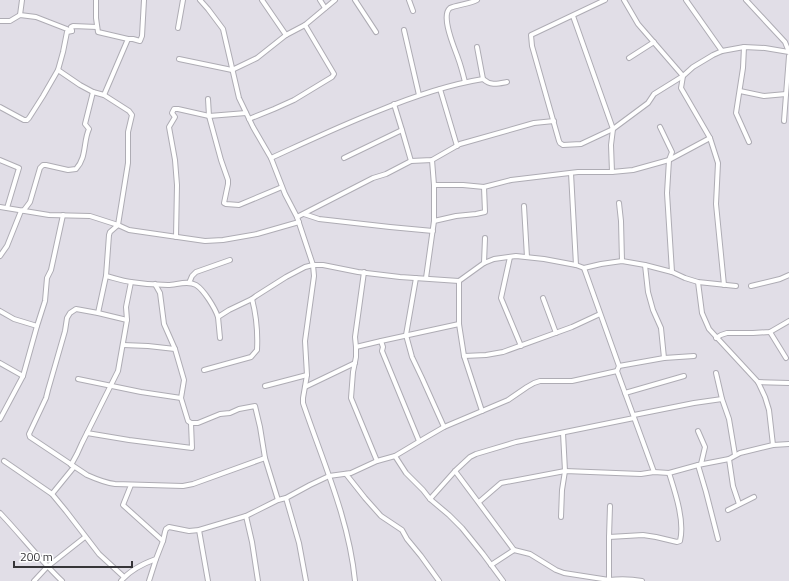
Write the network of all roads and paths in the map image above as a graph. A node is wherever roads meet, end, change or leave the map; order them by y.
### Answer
1 (22, 0) edge
2 (96, 0) edge
3 (144, 0) edge
4 (183, 0) edge
5 (200, 0) edge
6 (262, 0) edge
7 (320, 0) edge
8 (335, 0) edge
9 (355, 0) edge
10 (408, 0) edge
11 (477, 0) edge
12 (605, 0) edge
13 (624, 0) edge
14 (686, 0) edge
15 (746, 0) edge
16 (598, 2) edge
17 (325, 8) junction
18 (413, 11) dead end
19 (20, 15) junction
20 (573, 16) junction
21 (0, 21) edge
22 (305, 25) junction
23 (97, 27) junction
24 (178, 28) dead end
25 (404, 30) dead end
26 (72, 31) junction
27 (376, 32) dead end
28 (286, 36) junction
29 (128, 40) junction
30 (654, 42) junction
31 (476, 47) dead end
32 (744, 47) junction
33 (722, 51) junction
34 (789, 52) edge
35 (789, 56) edge
36 (629, 58) dead end
37 (180, 59) dead end
38 (58, 70) junction
39 (232, 70) junction
40 (683, 76) junction
41 (483, 80) junction
42 (465, 82) junction
43 (507, 82) dead end
44 (440, 89) junction
45 (740, 91) junction
46 (94, 92) junction
47 (786, 94) junction
48 (104, 95) junction
49 (419, 95) junction
50 (208, 99) dead end
51 (394, 104) junction
52 (0, 107) edge
53 (246, 113) junction
54 (209, 116) junction
55 (249, 119) junction
56 (554, 121) junction
57 (784, 121) dead end
58 (660, 127) dead end
59 (613, 129) junction
60 (402, 130) junction
61 (710, 138) junction
62 (749, 142) dead end
63 (457, 146) junction
64 (271, 158) junction
65 (344, 158) dead end
66 (0, 160) edge
67 (432, 160) junction
68 (669, 160) junction
69 (411, 161) junction
70 (612, 172) junction
71 (571, 173) junction
72 (434, 186) junction
73 (282, 187) junction
74 (484, 187) junction
75 (619, 203) dead end
76 (524, 206) dead end
77 (0, 207) edge
78 (7, 208) junction
79 (21, 211) junction
80 (303, 214) junction
81 (63, 215) junction
82 (298, 219) junction
83 (434, 221) junction
84 (118, 225) junction
85 (433, 231) junction
86 (176, 237) junction
87 (485, 238) dead end
88 (0, 256) edge
89 (510, 257) junction
90 (527, 257) junction
91 (230, 260) dead end
92 (622, 261) junction
93 (484, 263) junction
94 (313, 265) junction
95 (576, 265) junction
96 (646, 265) junction
97 (584, 268) junction
98 (364, 272) junction
99 (672, 272) junction
100 (789, 275) edge
101 (106, 276) junction
102 (416, 278) junction
103 (426, 278) junction
104 (459, 281) junction
105 (131, 282) junction
106 (698, 282) junction
107 (189, 283) junction
108 (155, 284) junction
109 (724, 285) junction
110 (736, 286) dead end
111 (751, 286) dead end
112 (543, 298) dead end
113 (252, 299) junction
114 (0, 311) edge
115 (98, 313) junction
116 (600, 314) junction
117 (218, 318) junction
118 (127, 320) junction
119 (789, 321) edge
120 (459, 324) junction
121 (37, 326) junction
122 (770, 332) junction
123 (556, 333) junction
124 (406, 335) junction
125 (220, 338) dead end
126 (716, 338) junction
127 (381, 341) junction
128 (123, 345) junction
129 (521, 346) junction
130 (356, 347) junction
131 (175, 349) junction
132 (464, 356) junction
133 (694, 356) dead end
134 (664, 358) junction
135 (786, 358) dead end
136 (0, 363) edge
137 (355, 363) junction
138 (619, 366) junction
139 (204, 370) dead end
140 (617, 371) junction
141 (716, 373) dead end
142 (307, 375) junction
143 (23, 376) junction
144 (684, 376) dead end
145 (78, 379) dead end
146 (758, 382) junction
147 (789, 383) edge
148 (111, 386) junction
149 (265, 386) dead end
150 (305, 387) junction
151 (625, 393) junction
152 (182, 398) junction
153 (722, 400) junction
154 (482, 411) junction
155 (634, 417) junction
156 (0, 419) edge
157 (191, 423) junction
158 (444, 427) junction
159 (698, 431) dead end
160 (88, 433) junction
161 (564, 433) junction
162 (419, 441) junction
163 (789, 444) edge
164 (773, 445) junction
165 (735, 455) junction
166 (394, 456) junction
167 (265, 458) junction
168 (729, 460) junction
169 (4, 461) dead end
170 (377, 461) junction
171 (700, 465) junction
172 (73, 466) junction
173 (455, 471) junction
174 (565, 471) junction
175 (654, 472) junction
176 (669, 473) junction
177 (346, 474) junction
178 (329, 476) junction
179 (131, 485) junction
180 (52, 494) junction
181 (754, 497) dead end
182 (286, 498) junction
183 (430, 498) junction
184 (278, 500) junction
185 (479, 502) junction
186 (740, 504) junction
187 (610, 506) dead end
188 (728, 510) dead end
189 (0, 513) edge
190 (246, 516) junction
191 (561, 517) dead end
192 (199, 530) junction
193 (85, 537) junction
194 (609, 537) junction
195 (718, 539) dead end
196 (163, 541) junction
197 (514, 550) junction
198 (156, 559) junction
199 (491, 565) junction
200 (47, 567) junction
201 (124, 577) junction
202 (608, 580) edge
203 (34, 581) edge
204 (62, 581) edge
205 (121, 581) edge
206 (149, 581) edge
207 (208, 581) edge
208 (258, 581) edge
209 (306, 581) edge
210 (355, 581) edge
211 (440, 581) edge
212 (502, 581) edge
213 (642, 581) edge

1 - 19 street
2 - 23 street
3 - 29 street
4 - 24 street
5 - 39 street
6 - 28 street
7 - 17 street
8 - 17 street
9 - 27 street
10 - 18 street
11 - 42 street
12 - 16 street
13 - 30 street
14 - 33 street
15 - 34 street
16 - 20 street
17 - 22 street
19 - 21 street
19 - 26 street
20 - 56 street
20 - 59 street
22 - 28 street
22 - 55 street
23 - 26 street
23 - 29 street
25 - 49 street
26 - 38 street
28 - 39 street
29 - 48 street
30 - 36 street
30 - 40 street
31 - 41 street
32 - 33 street
32 - 34 street
32 - 45 street
33 - 40 street
35 - 47 street
37 - 39 street
38 - 46 street
38 - 52 street
39 - 53 street
40 - 59 street
40 - 61 street
41 - 42 street
41 - 43 street
42 - 44 street
44 - 49 street
44 - 63 street
45 - 47 street
45 - 62 street
46 - 48 street
46 - 79 street
47 - 57 street
48 - 84 street
49 - 51 street
50 - 54 street
51 - 60 street
51 - 64 street
53 - 54 street
53 - 55 street
54 - 73 street
54 - 86 street
55 - 64 street
56 - 59 street
56 - 63 street
58 - 68 street
59 - 70 street
60 - 65 street
60 - 69 street
61 - 68 street
61 - 109 street
63 - 67 street
64 - 73 street
66 - 78 street
67 - 69 street
67 - 72 street
68 - 70 street
68 - 99 street
69 - 80 street
70 - 71 street
71 - 74 street
71 - 95 street
72 - 74 street
72 - 83 street
73 - 82 street
74 - 83 street
75 - 92 street
76 - 90 street
77 - 78 street
78 - 79 street
79 - 81 street
79 - 88 street
80 - 82 street
80 - 85 street
81 - 84 street
81 - 121 street
82 - 86 street
82 - 94 street
83 - 85 street
84 - 86 street
84 - 101 street
85 - 103 street
87 - 93 street
89 - 90 street
89 - 93 street
89 - 129 street
90 - 95 street
91 - 107 street
92 - 96 street
92 - 97 street
93 - 104 street
94 - 98 street
94 - 113 street
94 - 142 street
95 - 97 street
96 - 99 street
96 - 134 street
97 - 116 street
98 - 102 street
98 - 130 street
99 - 106 street
100 - 111 street
101 - 105 street
101 - 115 street
102 - 103 street
102 - 124 street
103 - 104 street
104 - 120 street
105 - 108 street
105 - 118 street
106 - 109 street
106 - 126 street
107 - 108 street
107 - 117 street
108 - 131 street
109 - 110 street
112 - 123 street
113 - 117 street
113 - 139 street
114 - 121 street
115 - 118 street
115 - 172 street
116 - 123 street
116 - 138 street
117 - 125 street
118 - 128 street
119 - 122 street
120 - 124 street
120 - 132 street
121 - 143 street
122 - 126 street
122 - 135 street
123 - 129 street
124 - 127 street
124 - 158 street
126 - 146 street
127 - 130 street
127 - 162 street
128 - 131 street
128 - 148 street
129 - 132 street
130 - 137 street
131 - 152 street
132 - 154 street
133 - 134 street
134 - 138 street
136 - 143 street
137 - 150 street
137 - 170 street
138 - 140 street
140 - 151 street
140 - 154 street
141 - 153 street
142 - 149 street
142 - 150 street
143 - 156 street
144 - 151 street
145 - 148 street
146 - 147 street
146 - 164 street
148 - 152 street
148 - 160 street
150 - 178 street
151 - 155 street
152 - 157 street
153 - 155 street
153 - 165 street
154 - 158 street
155 - 161 street
155 - 175 street
157 - 160 street
157 - 167 street
158 - 162 street
159 - 171 street
160 - 172 street
161 - 173 street
161 - 174 street
162 - 166 street
163 - 164 street
164 - 165 street
165 - 168 street
166 - 170 street
166 - 183 street
167 - 179 street
167 - 184 street
168 - 171 street
168 - 186 street
169 - 180 street
170 - 177 street
171 - 176 street
171 - 195 street
172 - 179 street
172 - 180 street
173 - 183 street
173 - 185 street
174 - 175 street
174 - 185 street
174 - 191 street
175 - 176 street
176 - 194 street
177 - 178 street
177 - 211 street
178 - 182 street
178 - 210 street
179 - 196 street
180 - 193 street
181 - 186 street
182 - 184 street
182 - 209 street
183 - 199 street
184 - 190 street
185 - 197 street
186 - 188 street
187 - 194 street
189 - 200 street
190 - 192 street
190 - 208 street
192 - 196 street
192 - 207 street
193 - 200 street
193 - 201 street
194 - 202 street
196 - 198 street
197 - 199 street
197 - 202 street
198 - 201 street
198 - 206 street
199 - 212 street
200 - 203 street
200 - 204 street
201 - 205 street
202 - 213 street

